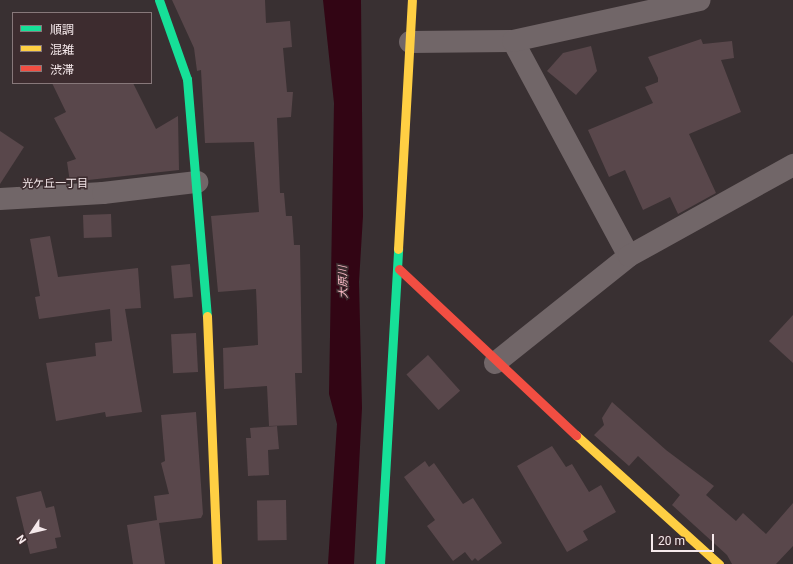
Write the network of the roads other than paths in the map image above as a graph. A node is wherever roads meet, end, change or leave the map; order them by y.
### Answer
1 (159, 0) edge
2 (412, 0) edge
3 (700, 0) edge
4 (513, 41) junction
5 (410, 42) junction
6 (793, 165) edge
7 (197, 182) junction
8 (0, 199) edge
9 (629, 256) junction
10 (398, 269) junction
11 (495, 363) junction
12 (217, 564) edge
13 (380, 564) edge
14 (719, 564) edge

1 - 7 street
2 - 5 street
3 - 4 street
4 - 5 street
4 - 9 street
5 - 10 street
6 - 9 street
7 - 8 street
7 - 12 street
9 - 11 street
10 - 11 street
10 - 13 street
11 - 14 street

